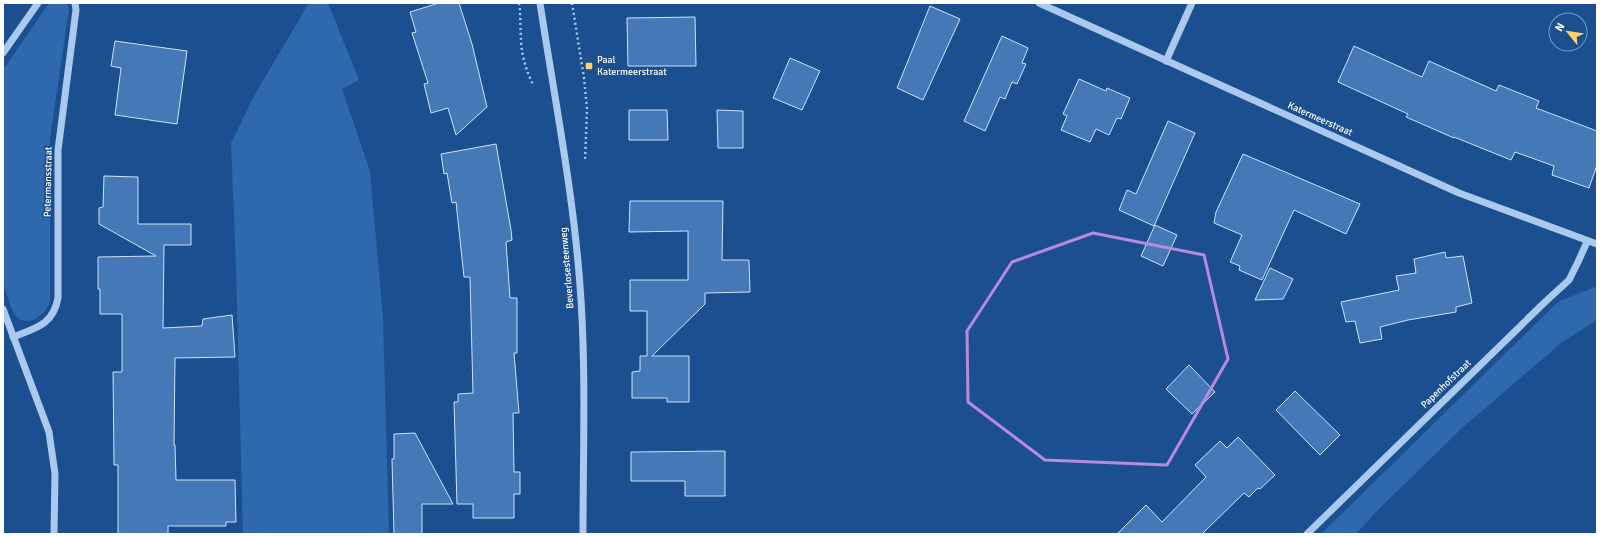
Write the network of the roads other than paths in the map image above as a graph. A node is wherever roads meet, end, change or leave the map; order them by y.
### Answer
1 (38, 3) edge
2 (75, 3) edge
3 (540, 3) edge
4 (1039, 3) edge
5 (1192, 3) edge
6 (3, 53) edge
7 (1166, 61) junction
8 (1587, 242) junction
9 (1597, 244) edge
10 (3, 309) edge
11 (13, 338) junction
12 (54, 534) edge
13 (583, 534) edge
14 (1307, 534) edge

1 - 6 street
2 - 11 street, Petermansstraat
3 - 13 street, Beverlosesteenweg
4 - 7 street, Katermeerstraat
5 - 7 street
7 - 8 street, Katermeerstraat
8 - 9 street, Katermeerstraat
8 - 14 street, Papenhofstraat
10 - 11 street
11 - 12 street

